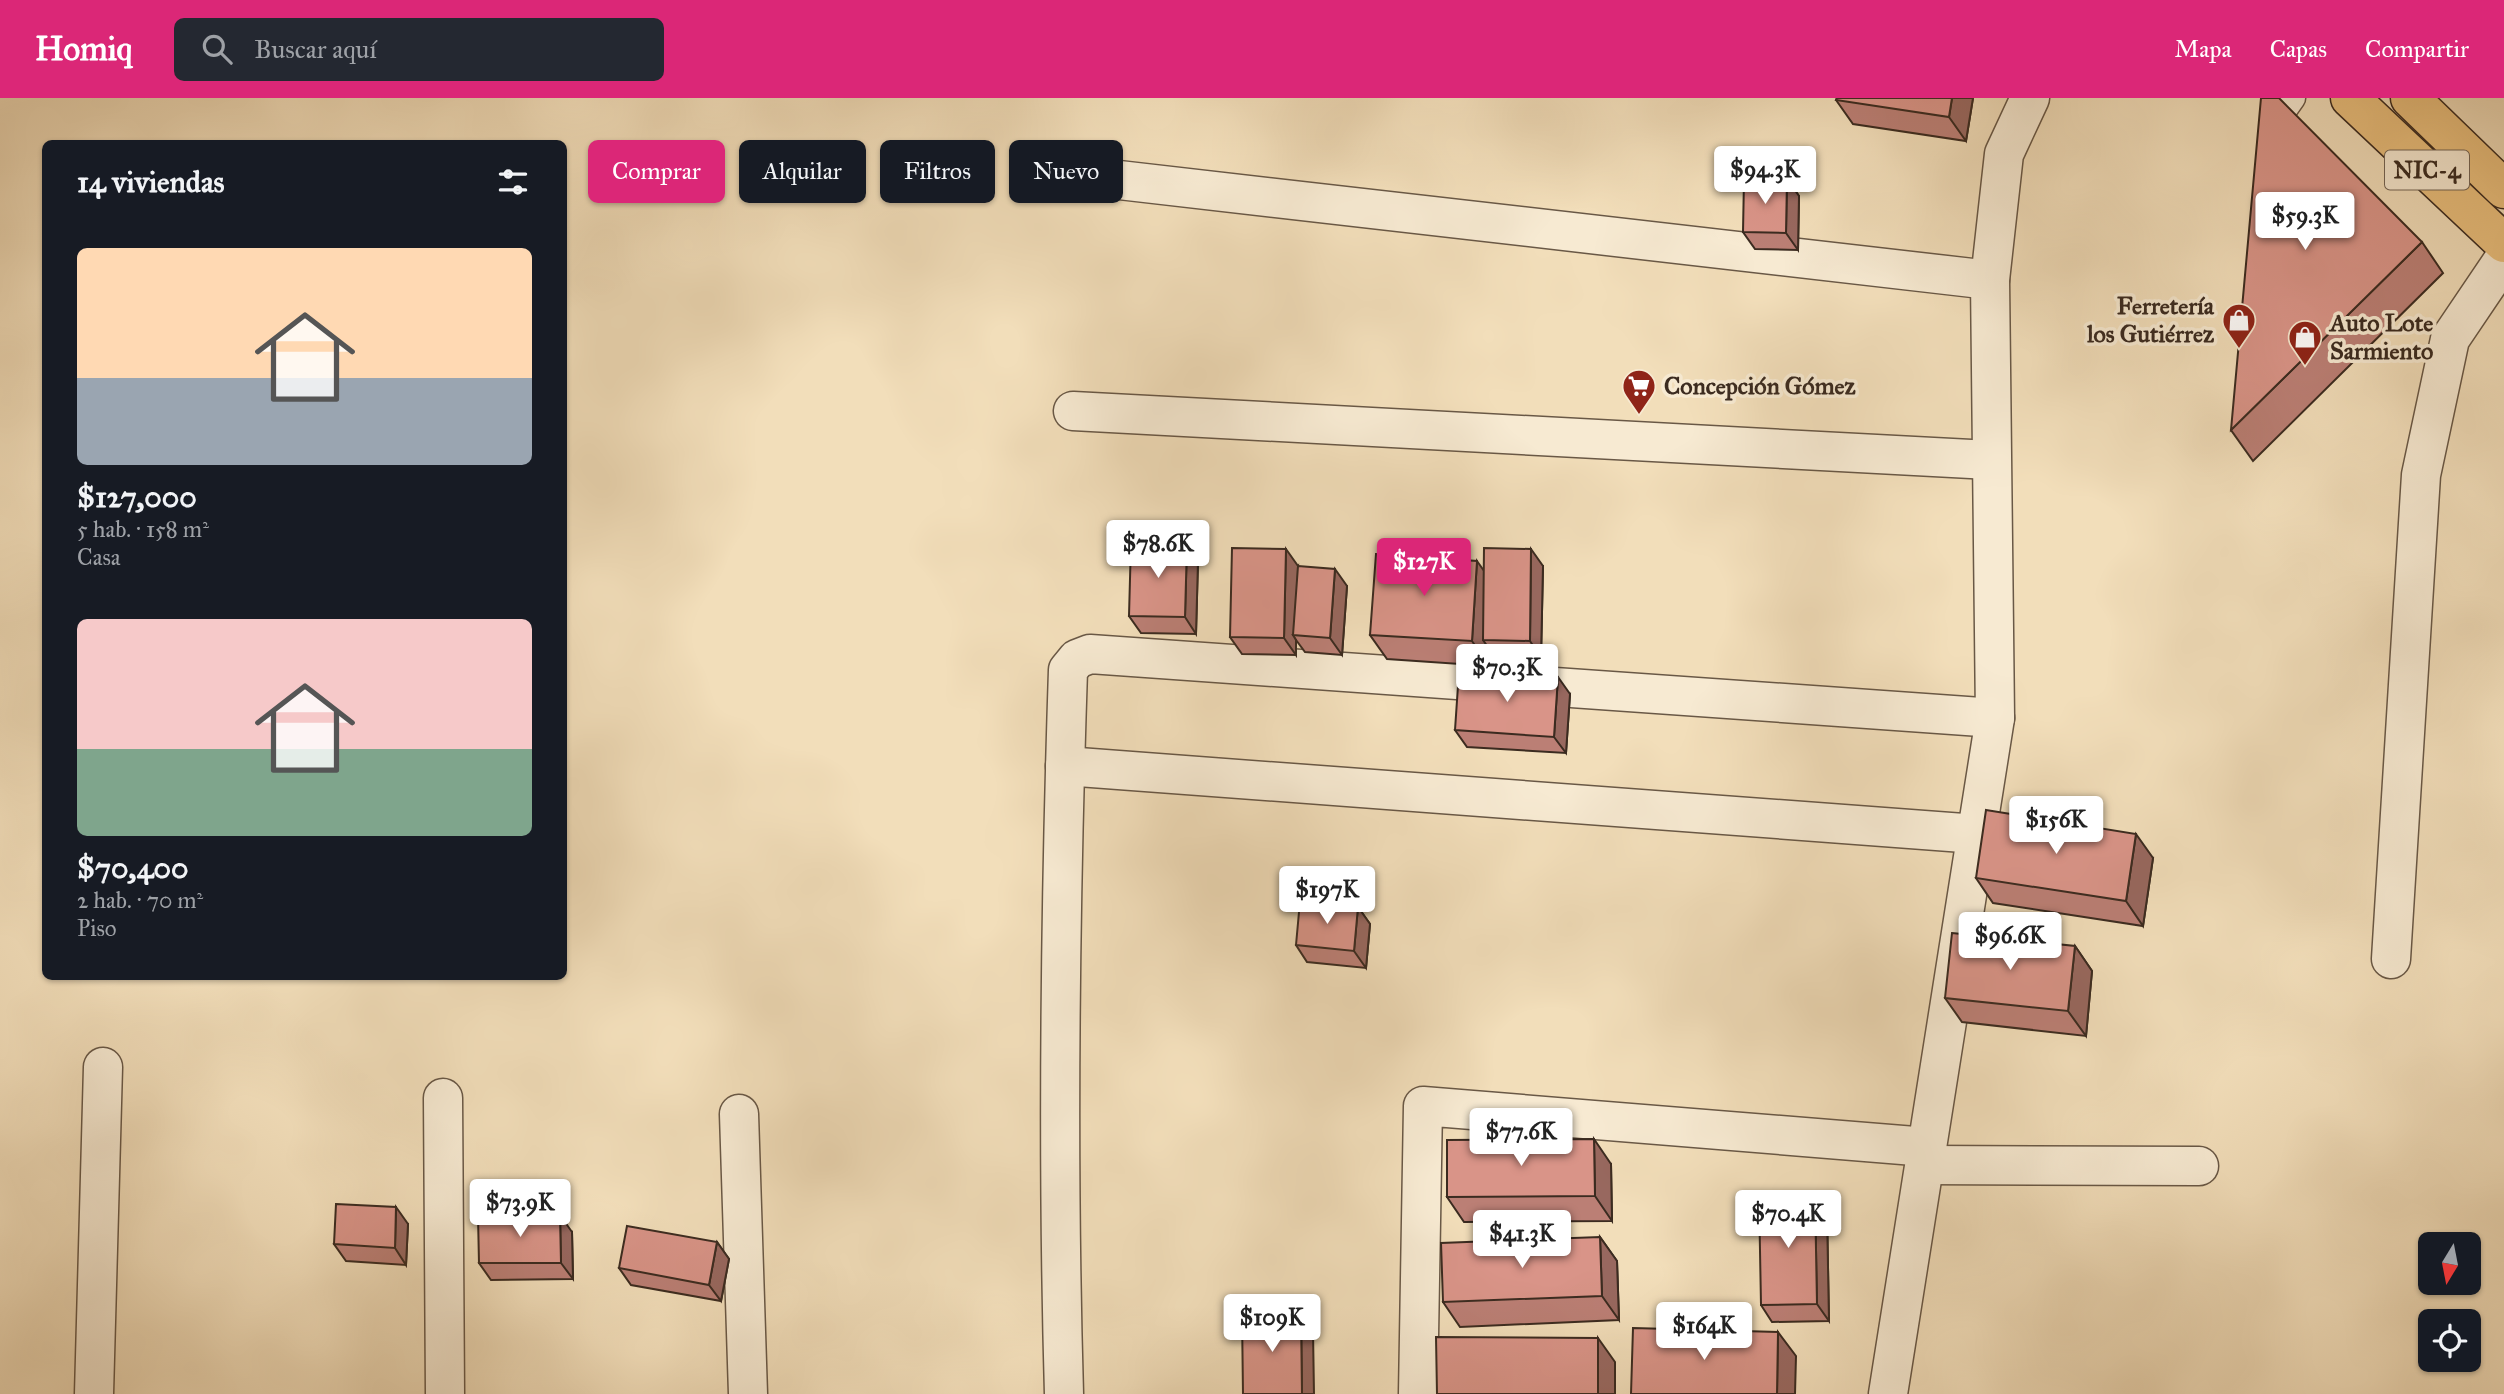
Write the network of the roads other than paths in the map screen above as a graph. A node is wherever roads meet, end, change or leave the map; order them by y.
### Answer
1 (2030, 98) edge
2 (2293, 98) edge
3 (2350, 98) edge
4 (2410, 98) edge
5 (2274, 156) edge
6 (1123, 180) edge
7 (2504, 189) edge
8 (2504, 243) edge
9 (2504, 259) edge
10 (1990, 280) junction
11 (1073, 411) dead end
12 (1990, 460) junction
13 (1995, 718) junction
14 (1065, 766) junction
15 (1977, 834) junction
16 (2390, 959) dead end
17 (103, 1067) dead end
18 (443, 1098) dead end
19 (739, 1114) dead end
20 (1926, 1156) junction
21 (2199, 1166) dead end
22 (94, 1394) edge
23 (445, 1394) edge
24 (748, 1394) edge
25 (1064, 1394) edge
26 (1418, 1394) edge
27 (1888, 1394) edge

1 - 10 street
2 - 5 lane
3 - 8 highway, NIC-4
4 - 7 highway, NIC-4
6 - 10 street
9 - 16 street
10 - 12 street
11 - 12 street
12 - 13 street
13 - 14 street
13 - 15 street
14 - 15 street
14 - 25 street
15 - 20 street
17 - 22 street
18 - 23 street
19 - 24 street
20 - 21 street
20 - 26 street
20 - 27 street

